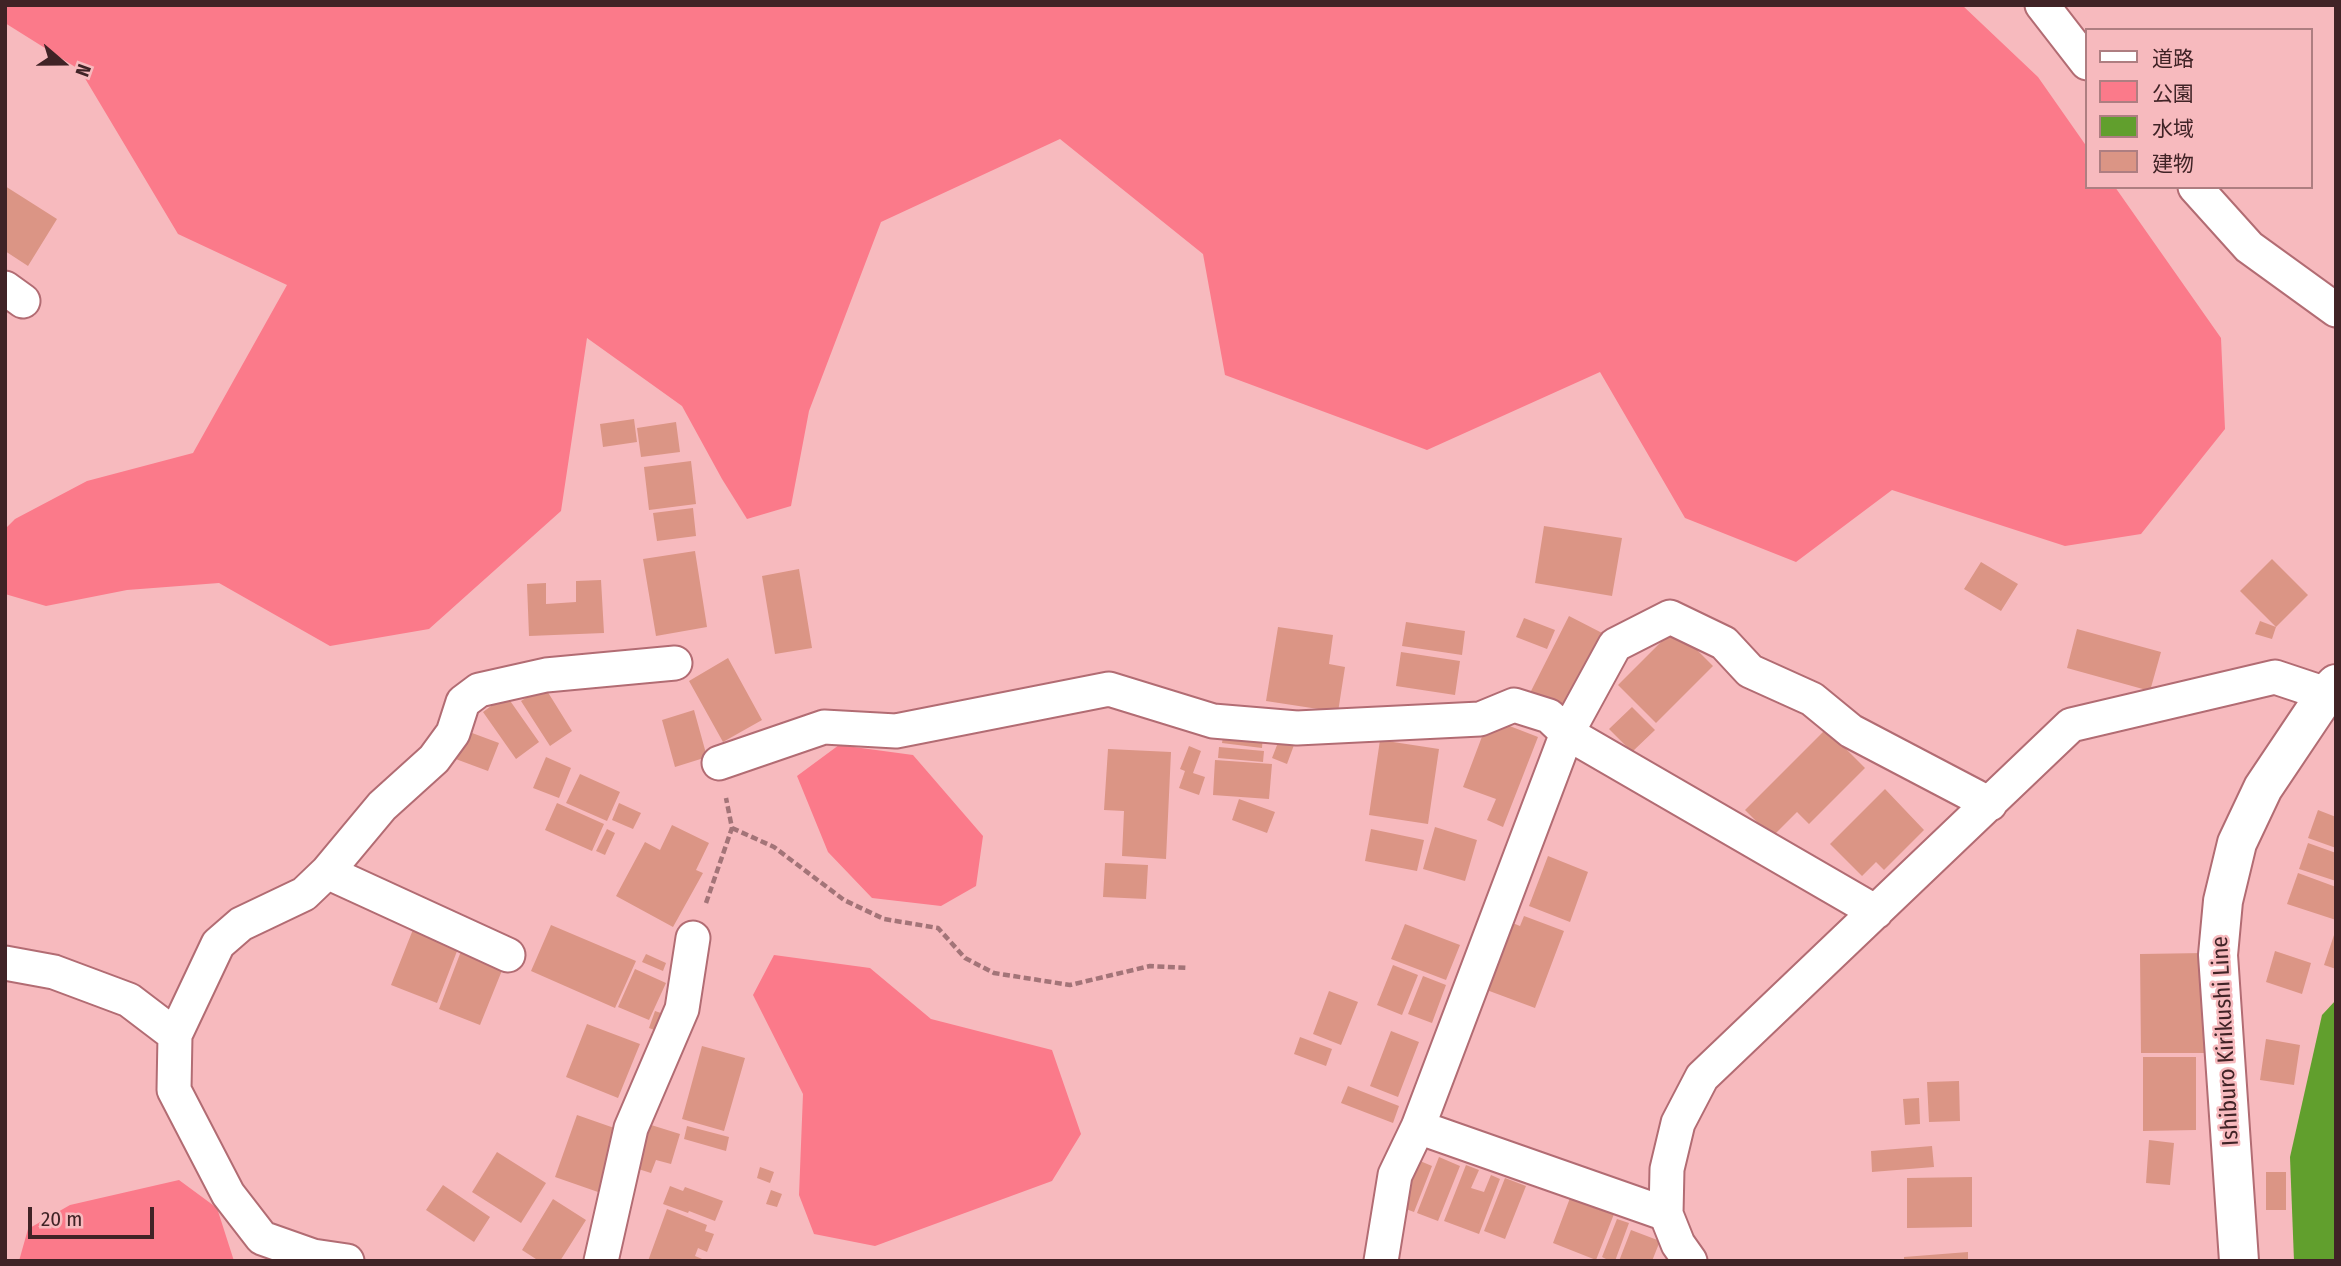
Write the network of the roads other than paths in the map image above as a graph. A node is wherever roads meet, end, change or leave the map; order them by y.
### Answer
1 (2042, 5) edge
2 (2086, 62) edge
3 (2197, 189) edge
4 (2336, 310) edge
5 (675, 663) dead end
6 (2331, 689) edge
7 (1567, 733) junction
8 (719, 763) road end
9 (1990, 804) junction
10 (327, 872) junction
11 (1876, 912) junction
12 (693, 939) road end
13 (508, 955) dead end
14 (5, 963) edge
15 (175, 1035) junction
16 (1418, 1127) junction
17 (1676, 1245) edge
18 (347, 1261) edge
19 (601, 1261) edge
20 (1381, 1261) edge
21 (2239, 1261) edge

1 - 2 street
3 - 4 street
5 - 10 street
6 - 9 street
6 - 21 main road, Ishiburo Kirikushi Line
7 - 8 street
7 - 9 street
7 - 11 street
7 - 16 street
9 - 11 street
10 - 13 street
10 - 15 street
11 - 17 street
12 - 19 street
14 - 15 street
15 - 18 street
16 - 17 street
16 - 20 street

